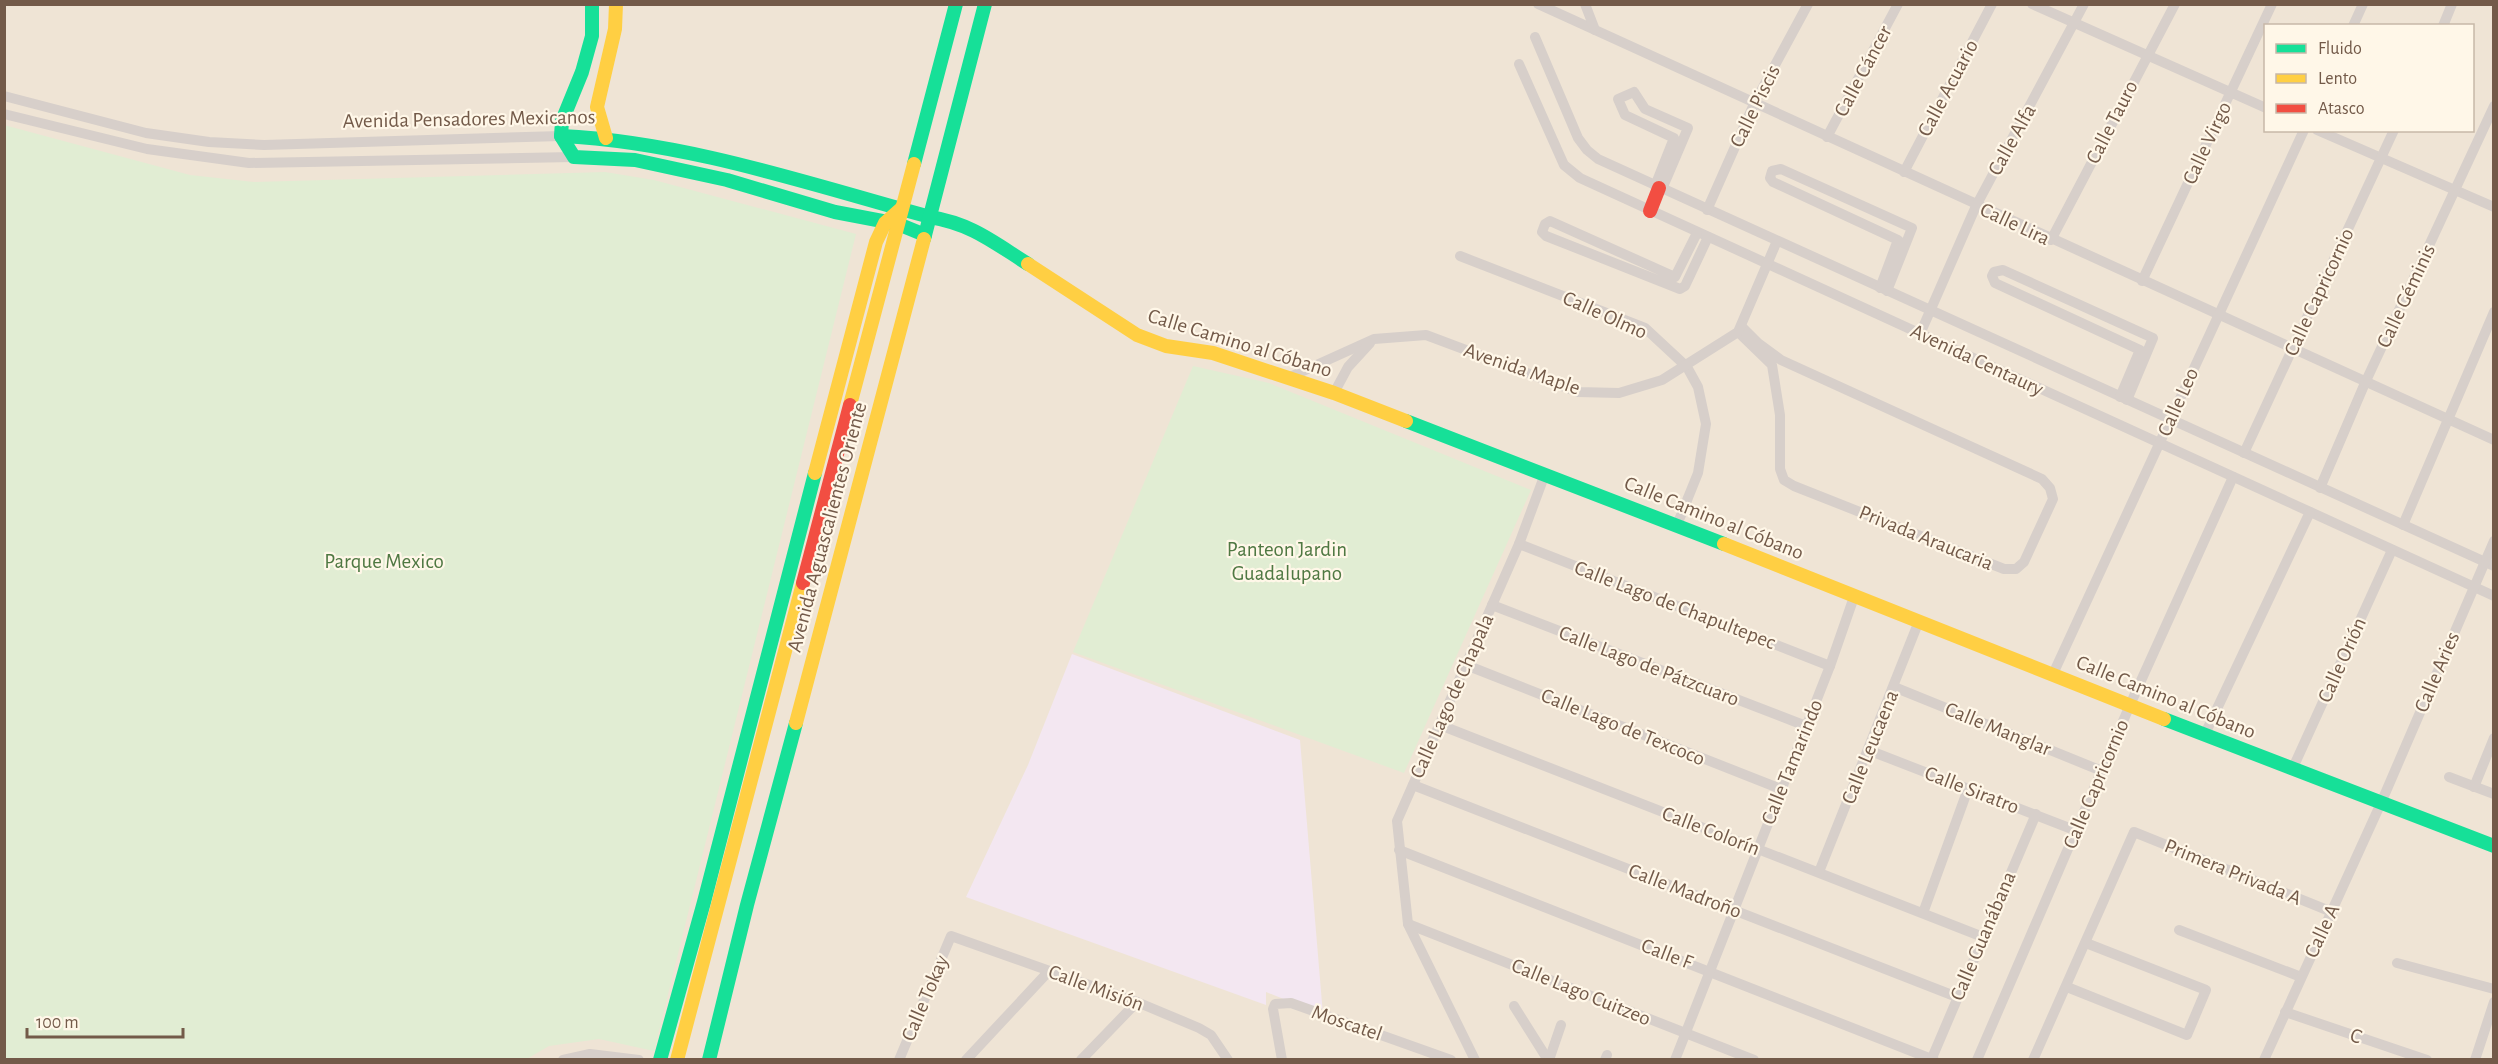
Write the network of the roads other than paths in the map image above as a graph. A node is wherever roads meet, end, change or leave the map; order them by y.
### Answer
1 (592, 4) edge
2 (616, 4) edge
3 (956, 4) edge
4 (985, 4) edge
5 (1538, 4) edge
6 (1585, 4) edge
7 (1808, 4) edge
8 (1898, 4) edge
9 (1992, 4) edge
10 (2032, 4) edge
11 (2085, 4) edge
12 (2175, 4) edge
13 (2272, 4) edge
14 (2363, 4) edge
15 (2452, 4) edge
16 (2075, 24) junction
17 (2354, 24) edge
18 (2444, 24) edge
19 (1595, 30) junction
20 (1535, 37) dead end
21 (2147, 55) junction
22 (1519, 64) dead end
23 (2231, 92) junction
24 (4, 96) edge
25 (1754, 104) junction
26 (2493, 106) edge
27 (2264, 108) edge
28 (4, 114) edge
29 (2303, 132) edge
30 (2322, 132) edge
31 (2393, 132) edge
32 (561, 136) junction
33 (1827, 137) junction
34 (539, 138) junction
35 (606, 138) junction
36 (264, 145) junction
37 (542, 156) junction
38 (574, 158) junction
39 (2381, 158) junction
40 (266, 163) junction
41 (1904, 172) junction
42 (1659, 188) junction
43 (2455, 190) junction
44 (1976, 206) junction
45 (2493, 207) edge
46 (902, 208) junction
47 (1707, 210) junction
48 (1650, 211) junction
49 (850, 215) junction
50 (930, 217) junction
51 (891, 223) junction
52 (1696, 232) junction
53 (926, 235) junction
54 (1708, 237) junction
55 (2051, 240) junction
56 (1777, 242) junction
57 (1460, 256) dead end
58 (871, 257) junction
59 (1767, 264) junction
60 (2142, 281) junction
61 (1883, 290) junction
62 (1930, 311) junction
63 (2493, 312) edge
64 (2217, 316) junction
65 (1740, 329) junction
66 (1920, 334) junction
67 (1374, 339) junction
68 (2293, 349) junction
69 (1776, 363) junction
70 (1687, 367) junction
71 (1290, 377) junction
72 (2365, 383) junction
73 (1334, 393) junction
74 (837, 395) junction
75 (2123, 398) junction
76 (847, 419) junction
77 (2170, 420) junction
78 (2448, 420) junction
79 (2493, 440) edge
80 (2159, 443) junction
81 (2244, 453) junction
82 (1545, 474) junction
83 (2233, 477) junction
84 (2320, 488) junction
85 (2310, 512) junction
86 (1677, 525) junction
87 (2403, 525) junction
88 (2493, 541) edge
89 (1519, 544) junction
90 (2392, 550) junction
91 (2489, 564) edge
92 (2474, 587) junction
93 (2493, 596) edge
94 (1854, 597) junction
95 (1492, 605) junction
96 (1918, 621) junction
97 (1466, 665) junction
98 (1830, 666) junction
99 (2053, 674) junction
100 (1894, 687) junction
101 (2130, 705) junction
102 (1440, 725) junction
103 (1806, 726) junction
104 (2205, 734) junction
105 (2493, 738) edge
106 (1868, 750) junction
107 (772, 759) junction
108 (2292, 770) junction
109 (2102, 771) junction
110 (2449, 777) dead end
111 (1413, 785) junction
112 (2474, 787) junction
113 (1781, 789) junction
114 (1968, 789) junction
115 (2493, 794) edge
116 (2381, 803) junction
117 (2036, 814) junction
118 (2077, 831) junction
119 (2493, 846) edge
120 (1757, 848) junction
121 (1399, 850) junction
122 (728, 869) junction
123 (1819, 872) junction
124 (710, 881) junction
125 (1733, 910) junction
126 (2332, 912) junction
127 (1923, 913) junction
128 (1408, 924) junction
129 (2179, 930) dead end
130 (951, 936) joint
131 (1983, 937) junction
132 (2086, 943) junction
133 (2397, 963) dead end
134 (1711, 970) junction
135 (1049, 971) junction
136 (2301, 977) junction
137 (2067, 987) junction
138 (2493, 989) edge
139 (1957, 997) junction
140 (1137, 1002) junction
141 (2493, 1002) edge
142 (1514, 1006) dead end
143 (2285, 1012) junction
144 (1561, 1025) dead end
145 (1686, 1033) junction
146 (1749, 1058) edge
147 (563, 1059) edge
148 (639, 1059) edge
149 (660, 1059) edge
150 (677, 1059) edge
151 (709, 1059) edge
152 (899, 1059) edge
153 (966, 1059) edge
154 (1081, 1059) edge
155 (1228, 1059) edge
156 (1282, 1059) edge
157 (1451, 1059) edge
158 (1475, 1059) edge
159 (1549, 1059) edge
160 (1675, 1059) edge
161 (1933, 1059) edge
162 (1977, 1059) edge
163 (2033, 1059) edge
164 (2264, 1059) edge
165 (2427, 1059) edge
166 (2475, 1059) edge

1 - 32 street
2 - 35 street
3 - 46 street, Avenida Aguascalientes Oriente
4 - 50 street, Avenida Aguascalientes Oriente
5 - 19 street, Calle Lira
6 - 19 street
7 - 25 street, Calle Piscis
8 - 33 street, Calle Cáncer
9 - 41 street, Calle Acuario
10 - 16 street
11 - 16 street, Calle Alfa
12 - 21 street, Calle Tauro
13 - 23 street, Calle Virgo
14 - 17 street
15 - 18 street
16 - 21 street
16 - 44 street, Calle Alfa
19 - 25 street, Calle Lira
20 - 42 street, Avenida Centaury
21 - 23 street
21 - 55 street, Calle Tauro
22 - 48 street, Avenida Centaury
23 - 27 street
23 - 60 street, Calle Virgo
24 - 36 street, Avenida Pensadores Mexicanos
25 - 33 street, Calle Lira
25 - 47 street, Calle Piscis
26 - 43 street, Calle Géminis
28 - 40 street, Avenida Pensadores Mexicanos
29 - 64 street, Calle Leo
30 - 39 street
31 - 39 street, Calle Capricornio
32 - 34 street, Avenida Pensadores Mexicanos
32 - 35 street, Avenida Pensadores Mexicanos
32 - 38 street
33 - 41 street, Calle Lira
34 - 36 street, Avenida Pensadores Mexicanos
34 - 37 street
35 - 46 street, Avenida Pensadores Mexicanos
36 - 40 street
37 - 38 street, Avenida Pensadores Mexicanos
37 - 40 street, Avenida Pensadores Mexicanos
38 - 49 street, Avenida Pensadores Mexicanos
39 - 43 street
39 - 68 street, Calle Capricornio
41 - 44 street, Calle Lira
42 - 42 street
42 - 47 street, Avenida Centaury
42 - 48 street
43 - 45 street
43 - 72 street, Calle Géminis
44 - 55 street, Calle Lira
44 - 62 street, Calle Alfa
46 - 50 street, Avenida Pensadores Mexicanos
46 - 51 street, Avenida Aguascalientes Oriente
47 - 56 street, Avenida Centaury
48 - 52 street, Avenida Centaury
49 - 51 street, Avenida Pensadores Mexicanos
49 - 58 street
50 - 53 street, Avenida Aguascalientes Oriente
50 - 71 street, Calle Camino al Cóbano
51 - 53 street, Avenida Pensadores Mexicanos
51 - 58 street, Avenida Aguascalientes Oriente
51 - 76 street, Avenida Aguascalientes Oriente
52 - 54 street, Avenida Centaury
52 - 54 street
53 - 107 street, Avenida Aguascalientes Oriente
54 - 59 street, Avenida Centaury
55 - 60 street, Calle Lira
56 - 59 street
56 - 61 street, Avenida Centaury
57 - 70 street, Calle Olmo
58 - 74 street, Avenida Aguascalientes Oriente
59 - 65 street
59 - 66 street, Avenida Centaury
60 - 64 street, Calle Lira
61 - 61 street
61 - 62 street, Avenida Centaury
62 - 66 street, Calle Alfa
62 - 75 street, Avenida Centaury
63 - 78 street
64 - 68 street, Calle Lira
64 - 77 street, Calle Leo
65 - 69 street, Privada Araucaria
65 - 70 street, Avenida Maple
66 - 80 street, Avenida Centaury
67 - 70 street, Avenida Maple
67 - 71 street, Avenida Maple
67 - 73 street
68 - 72 street, Calle Lira
68 - 81 street, Calle Capricornio
69 - 69 street, Privada Araucaria
70 - 86 street, Calle Olmo
71 - 73 street, Calle Camino al Cóbano
72 - 78 street, Calle Lira
72 - 84 street, Calle Géminis
73 - 82 street, Calle Camino al Cóbano
74 - 76 street
74 - 124 street, Avenida Aguascalientes Oriente
75 - 75 street
75 - 77 street, Avenida Centaury
76 - 107 street, Avenida Aguascalientes Oriente
77 - 80 street, Calle Leo
77 - 81 street, Avenida Centaury
78 - 79 street, Calle Lira
78 - 87 street
80 - 83 street, Avenida Centaury
80 - 99 street, Calle Leo
81 - 84 street, Avenida Centaury
82 - 86 street, Calle Camino al Cóbano
82 - 89 street, Calle Lago de Chapala
83 - 85 street, Avenida Centaury
83 - 101 street, Calle Capricornio
84 - 87 street, Avenida Centaury
85 - 90 street, Avenida Centaury
85 - 104 street
86 - 94 street, Calle Camino al Cóbano
87 - 91 street, Avenida Centaury
88 - 91 street, Calle Aries
89 - 95 street, Calle Lago de Chapala
89 - 98 street, Calle Lago de Chapultepec
90 - 92 street, Avenida Centaury
90 - 108 street, Calle Orión
91 - 92 street, Calle Aries
92 - 93 street, Avenida Centaury
92 - 116 street, Calle Aries
94 - 96 street, Calle Camino al Cóbano
94 - 98 street, Calle Tamarindo
95 - 97 street, Calle Lago de Chapala
95 - 103 street, Calle Lago de Pátzcuaro
96 - 99 street, Calle Camino al Cóbano
96 - 100 street, Calle Leucaena
97 - 102 street, Calle Lago de Chapala
97 - 113 street, Calle Lago de Texcoco
98 - 103 street, Calle Tamarindo
99 - 101 street, Calle Camino al Cóbano
100 - 106 street, Calle Leucaena
100 - 109 street, Calle Manglar
101 - 104 street, Calle Camino al Cóbano
101 - 109 street, Calle Capricornio
102 - 111 street, Calle Lago de Chapala
102 - 120 street, Calle Colorín
103 - 113 street, Calle Tamarindo
104 - 108 street, Calle Camino al Cóbano
105 - 112 street
106 - 114 street, Calle Siratro
106 - 123 street, Calle Leucaena
107 - 122 street, Avenida Aguascalientes Oriente
107 - 151 street, Avenida Aguascalientes Oriente
108 - 116 street, Calle Camino al Cóbano
109 - 118 street, Calle Capricornio
110 - 112 street
111 - 121 street, Calle Lago de Chapala
111 - 125 street, Calle Madroño
112 - 115 street
113 - 120 street, Calle Tamarindo
114 - 117 street, Calle Siratro
114 - 127 street
116 - 119 street, Calle Camino al Cóbano
116 - 126 street, Calle A
117 - 118 street, Calle Siratro
117 - 131 street, Calle Guanábana
118 - 162 street, Calle Capricornio
120 - 123 street, Calle Colorín
120 - 125 street, Calle Tamarindo
121 - 128 street, Calle Lago de Chapala
121 - 134 street, Calle F
122 - 124 street
122 - 150 street, Avenida Aguascalientes Oriente
123 - 127 street, Calle Colorín
124 - 149 street, Avenida Aguascalientes Oriente
125 - 134 street, Calle Tamarindo
125 - 139 street, Calle Madroño
126 - 132 street, Primera Privada A
126 - 136 street, Calle A
127 - 131 street, Calle Colorín
128 - 145 street, Calle Lago Cuitzeo
128 - 158 street, Calle Lago de Chapala
129 - 136 street
130 - 135 street, Calle Misión
130 - 152 street, Calle Tokay
131 - 139 street, Calle Guanábana
132 - 137 street
132 - 137 street
133 - 138 street
134 - 145 street, Calle Tamarindo
134 - 161 street, Calle F
135 - 140 street, Calle Misión
135 - 153 street
136 - 143 street, Calle A
137 - 163 street
139 - 161 street, Calle Guanábana
140 - 154 street
140 - 155 street, Calle Misión
141 - 166 street
142 - 159 street
143 - 164 street, Calle A
143 - 165 street, C
144 - 159 street
145 - 146 street, Calle Lago Cuitzeo
145 - 160 street, Calle Tamarindo
147 - 148 street
156 - 157 street, Moscatel

